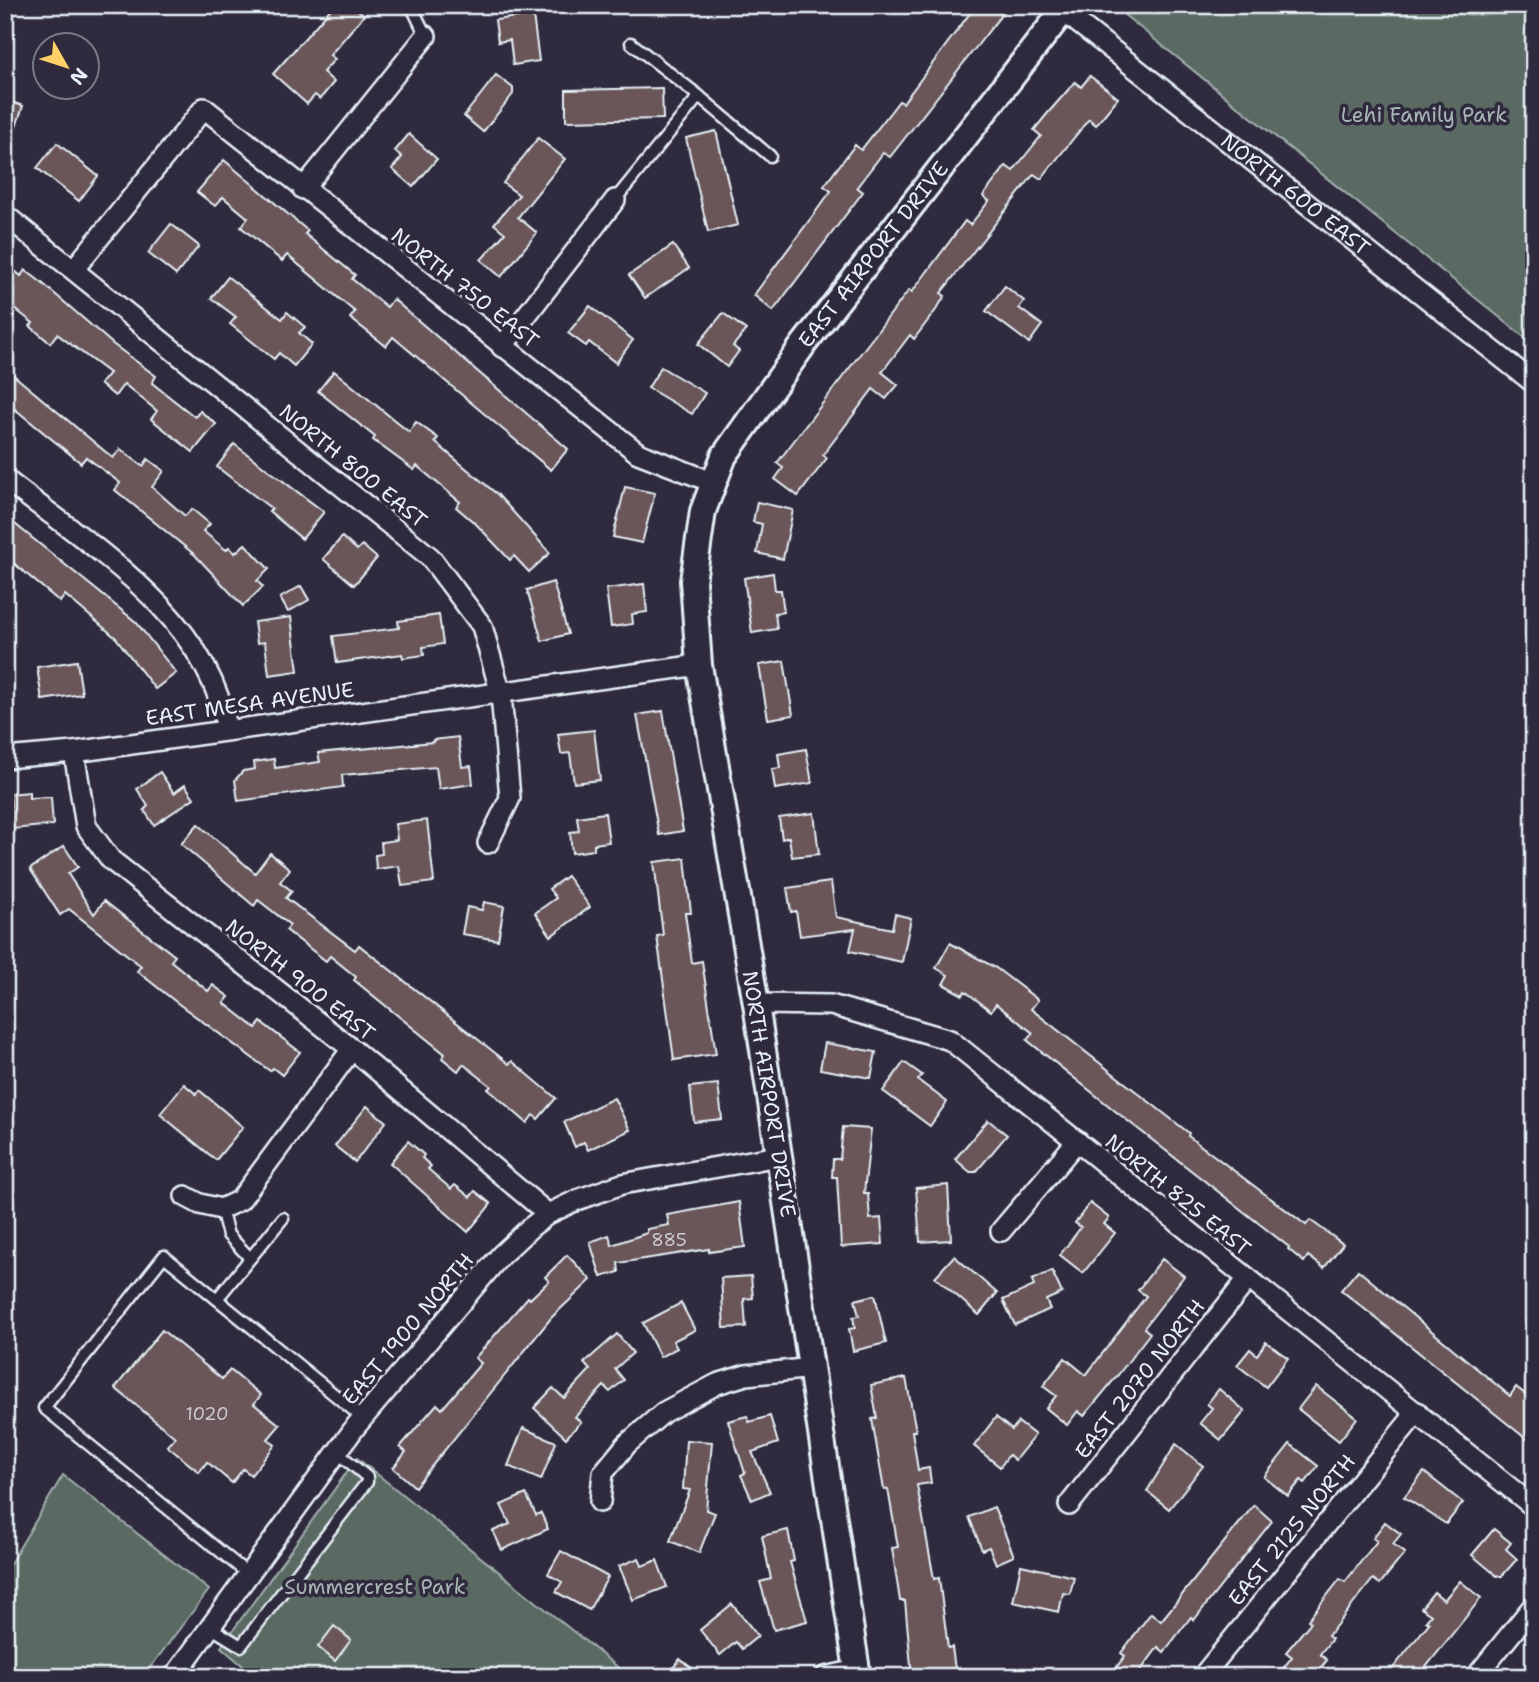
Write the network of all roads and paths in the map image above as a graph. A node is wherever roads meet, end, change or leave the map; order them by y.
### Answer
1 (411, 5) edge
2 (1059, 8) edge
3 (426, 36) joint
4 (631, 43) dead end
5 (699, 96) junction
6 (770, 156) dead end
7 (303, 189) junction
8 (615, 200) joint
9 (5, 215) edge
10 (74, 269) junction
11 (502, 347) junction
12 (1534, 383) edge
13 (5, 479) edge
14 (712, 482) junction
15 (703, 511) joint
16 (699, 665) junction
17 (501, 694) junction
18 (227, 729) junction
19 (74, 752) junction
20 (5, 758) edge
21 (488, 843) dead end
22 (756, 1004) junction
23 (352, 1049) junction
24 (1077, 1142) junction
25 (779, 1156) junction
26 (185, 1196) dead end
27 (221, 1209) junction
28 (548, 1214) junction
29 (283, 1218) dead end
30 (1001, 1231) dead end
31 (250, 1258) junction
32 (1247, 1280) junction
33 (217, 1299) junction
34 (813, 1368) junction
35 (1417, 1412) junction
36 (363, 1418) junction
37 (337, 1452) junction
38 (600, 1502) dead end
39 (1069, 1505) dead end
40 (1534, 1507) edge
41 (248, 1574) junction
42 (1534, 1605) edge
43 (210, 1627) junction
44 (858, 1673) edge
45 (174, 1677) edge
46 (825, 1677) edge
47 (1202, 1677) edge
48 (1476, 1677) edge

1 - 3 lane
2 - 12 street, NORTH 600 EAST
2 - 14 street, EAST AIRPORT DRIVE
3 - 7 street
4 - 5 lane
5 - 6 lane
5 - 8 lane
7 - 10 street, NORTH 750 EAST
7 - 11 street, NORTH 750 EAST
8 - 11 street
9 - 10 street, NORTH 800 EAST
10 - 17 street, NORTH 800 EAST
11 - 14 street, NORTH 750 EAST
13 - 18 street
14 - 15 street, EAST AIRPORT DRIVE
15 - 16 street, NORTH AIRPORT DRIVE
16 - 17 street, EAST MESA AVENUE
16 - 22 street, NORTH AIRPORT DRIVE
17 - 18 street, EAST MESA AVENUE
17 - 21 street, NORTH 800 EAST
18 - 19 street, EAST MESA AVENUE
19 - 20 street, EAST MESA AVENUE
19 - 23 street, NORTH 900 EAST
22 - 24 street, NORTH 825 EAST
22 - 25 street, NORTH AIRPORT DRIVE
23 - 27 street
23 - 28 street, NORTH 900 EAST
24 - 30 street
24 - 32 street, NORTH 825 EAST
25 - 28 street, EAST 1900 NORTH
25 - 34 street, NORTH AIRPORT DRIVE
26 - 27 street
27 - 31 lane
28 - 36 street, EAST 1900 NORTH
29 - 31 lane
31 - 33 lane
32 - 35 street, NORTH 825 EAST
32 - 39 street, EAST 2070 NORTH
33 - 36 lane
33 - 41 lane
34 - 38 street
34 - 44 street, NORTH AIRPORT DRIVE
35 - 40 street, NORTH 825 EAST
35 - 47 street, EAST 2125 NORTH
36 - 37 street, EAST 1900 NORTH
37 - 41 street, EAST 1900 NORTH
37 - 43 lane
41 - 43 street, EAST 1900 NORTH
42 - 48 street
43 - 45 street, EAST 1900 NORTH
44 - 46 street

